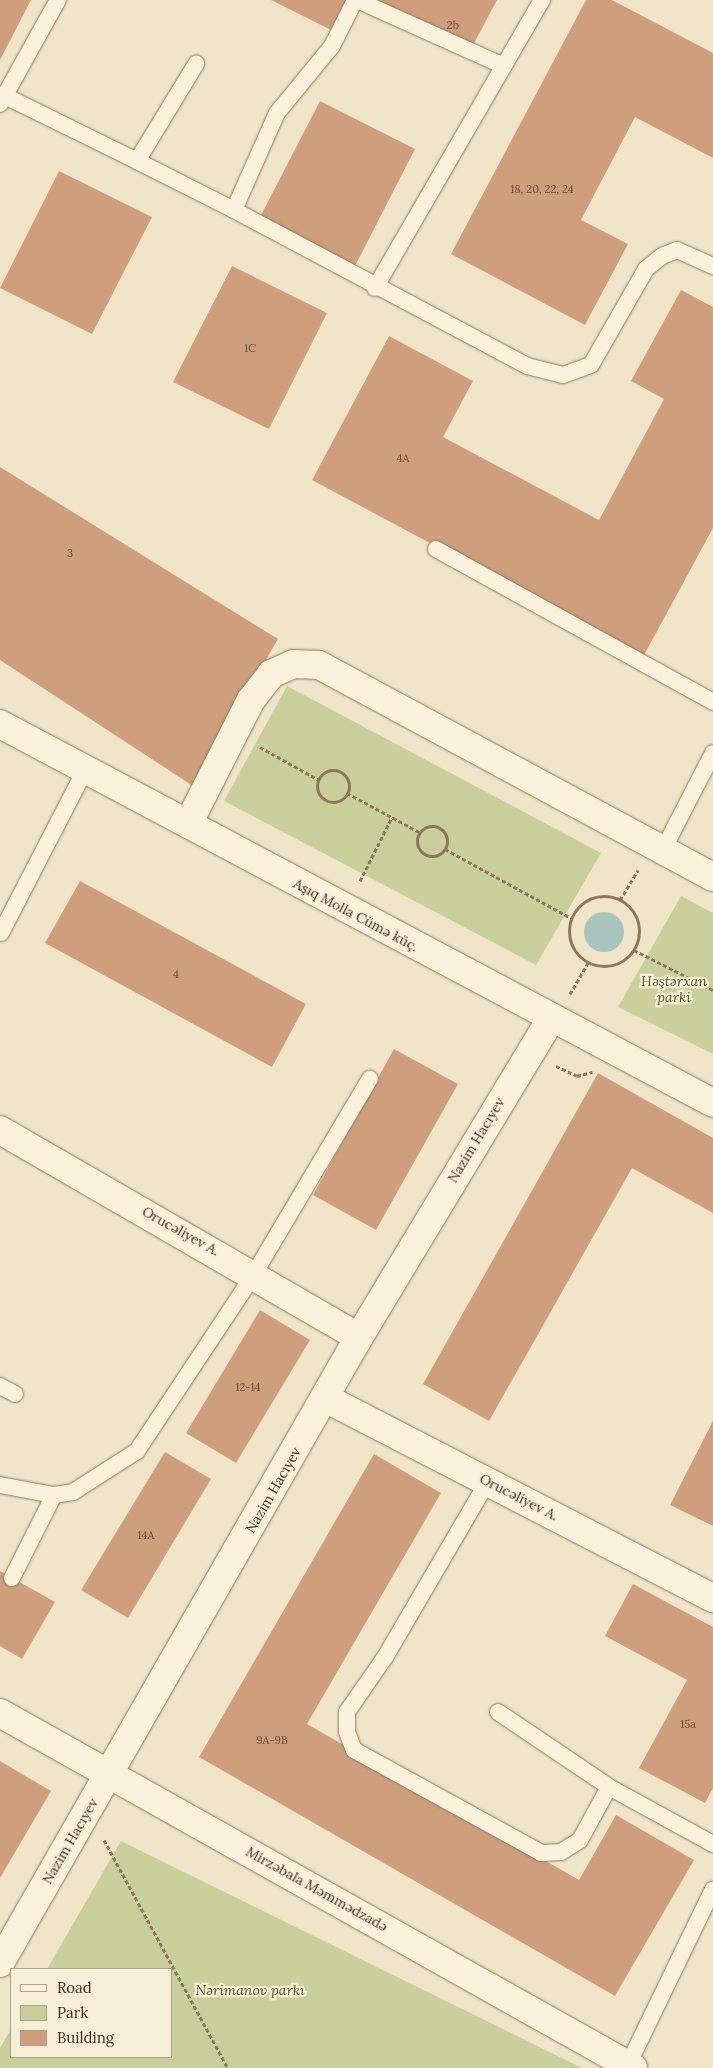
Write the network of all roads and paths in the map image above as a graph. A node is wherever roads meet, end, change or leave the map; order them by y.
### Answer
1 (58, 0) edge
2 (356, 0) edge
3 (542, 0) edge
4 (196, 64) dead end
5 (504, 66) junction
6 (3, 100) edge
7 (137, 161) junction
8 (234, 210) junction
9 (713, 266) edge
10 (375, 288) junction
11 (436, 548) dead end
12 (713, 702) edge
13 (0, 724) edge
14 (256, 744) dead end
15 (713, 753) edge
16 (84, 772) junction
17 (319, 780) junction
18 (347, 793) junction
19 (392, 817) junction
20 (188, 824) junction
21 (419, 832) junction
22 (445, 849) junction
23 (663, 850) junction
24 (713, 877) edge
25 (358, 886) dead end
26 (571, 918) junction
27 (0, 933) edge
28 (634, 950) junction
29 (588, 963) junction
30 (713, 990) edge
31 (570, 994) dead end
32 (550, 1020) junction
33 (370, 1078) dead end
34 (713, 1102) edge
35 (0, 1130) edge
36 (254, 1274) junction
37 (359, 1337) junction
38 (0, 1386) edge
39 (15, 1394) dead end
40 (325, 1398) junction
41 (488, 1481) junction
42 (0, 1485) edge
43 (54, 1495) junction
44 (12, 1578) dead end
45 (713, 1598) edge
46 (498, 1712) dead end
47 (0, 1713) edge
48 (109, 1776) junction
49 (609, 1787) junction
50 (88, 1810) junction
51 (713, 1844) edge
52 (713, 1889) edge
53 (0, 1963) edge
54 (630, 2066) edge
55 (228, 2068) edge

1 - 6 lane
2 - 5 lane
2 - 8 lane
3 - 5 lane
4 - 7 lane
5 - 10 lane
6 - 7 lane
7 - 8 lane
8 - 10 lane
9 - 10 lane
11 - 12 lane
13 - 16 street, Aşıq Molla Cümə küç.
14 - 17 path
15 - 23 lane
16 - 20 street, Aşıq Molla Cümə küç.
16 - 27 lane
17 - 18 path
17 - 18 path
18 - 19 path
19 - 21 path
19 - 25 path
20 - 23 street
20 - 32 street, Aşıq Molla Cümə küç.
21 - 22 path
21 - 22 path
22 - 26 path
23 - 24 street
26 - 28 path
26 - 29 path
28 - 29 path
28 - 30 path
29 - 31 path
32 - 34 street, Aşıq Molla Cümə küç.
32 - 37 street, Nazim Hacıyev
33 - 36 lane
35 - 36 street, Orucəliyev A.
36 - 37 street, Orucəliyev A.
36 - 43 lane
37 - 40 street, Nazim Hacıyev
38 - 39 lane
40 - 41 street, Orucəliyev A.
40 - 48 street, Nazim Hacıyev
41 - 45 street, Orucəliyev A.
41 - 49 lane
42 - 43 lane
43 - 44 lane
46 - 49 lane
47 - 48 street, Mirzəbala Məmmədzadə
48 - 50 street, Nazim Hacıyev
48 - 54 street, Mirzəbala Məmmədzadə
49 - 51 lane
50 - 53 street, Nazim Hacıyev
50 - 55 path
52 - 54 lane

